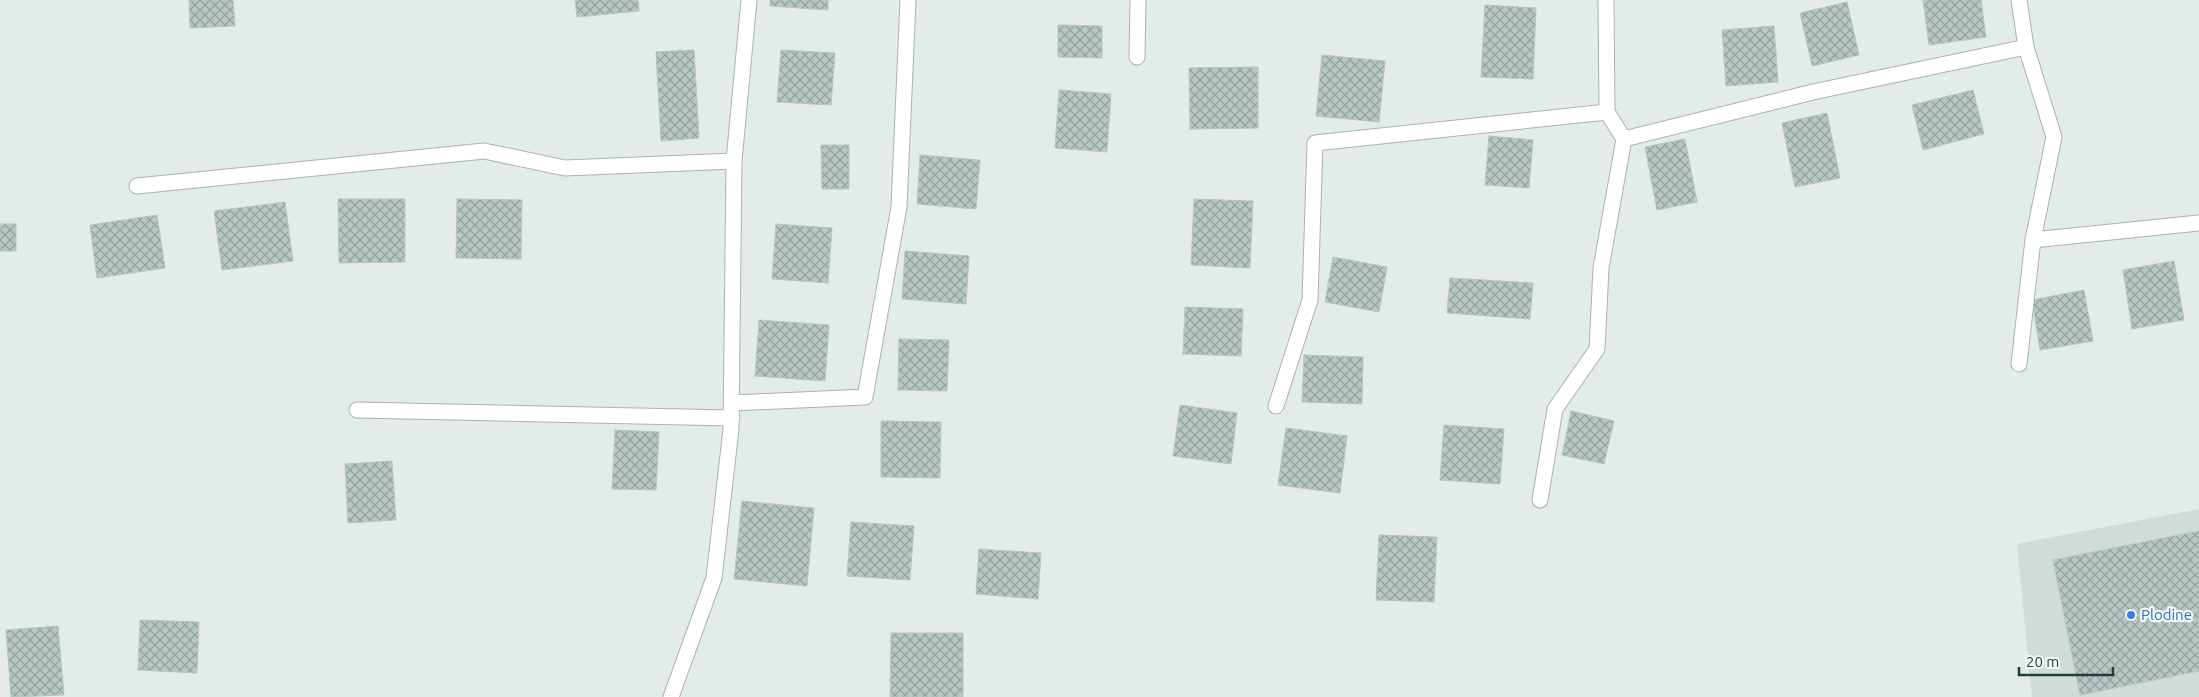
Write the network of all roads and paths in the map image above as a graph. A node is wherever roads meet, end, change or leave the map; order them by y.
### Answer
1 (749, 0) edge
2 (908, 0) edge
3 (1138, 0) edge
4 (1606, 0) edge
5 (2019, 0) edge
6 (2026, 47) junction
7 (1138, 57) dead end
8 (1606, 112) junction
9 (1624, 139) junction
10 (734, 161) junction
11 (138, 186) dead end
12 (2199, 223) edge
13 (2033, 240) junction
14 (2019, 364) dead end
15 (1276, 406) dead end
16 (357, 410) dead end
17 (732, 410) junction
18 (1540, 500) dead end
19 (671, 697) edge

1 - 10 street
2 - 17 street
3 - 7 street
4 - 8 street
5 - 6 street
6 - 9 street
6 - 13 street
8 - 9 street
8 - 15 street
9 - 18 street
10 - 11 street
10 - 17 street
12 - 13 street
13 - 14 street
16 - 17 street
17 - 19 street

